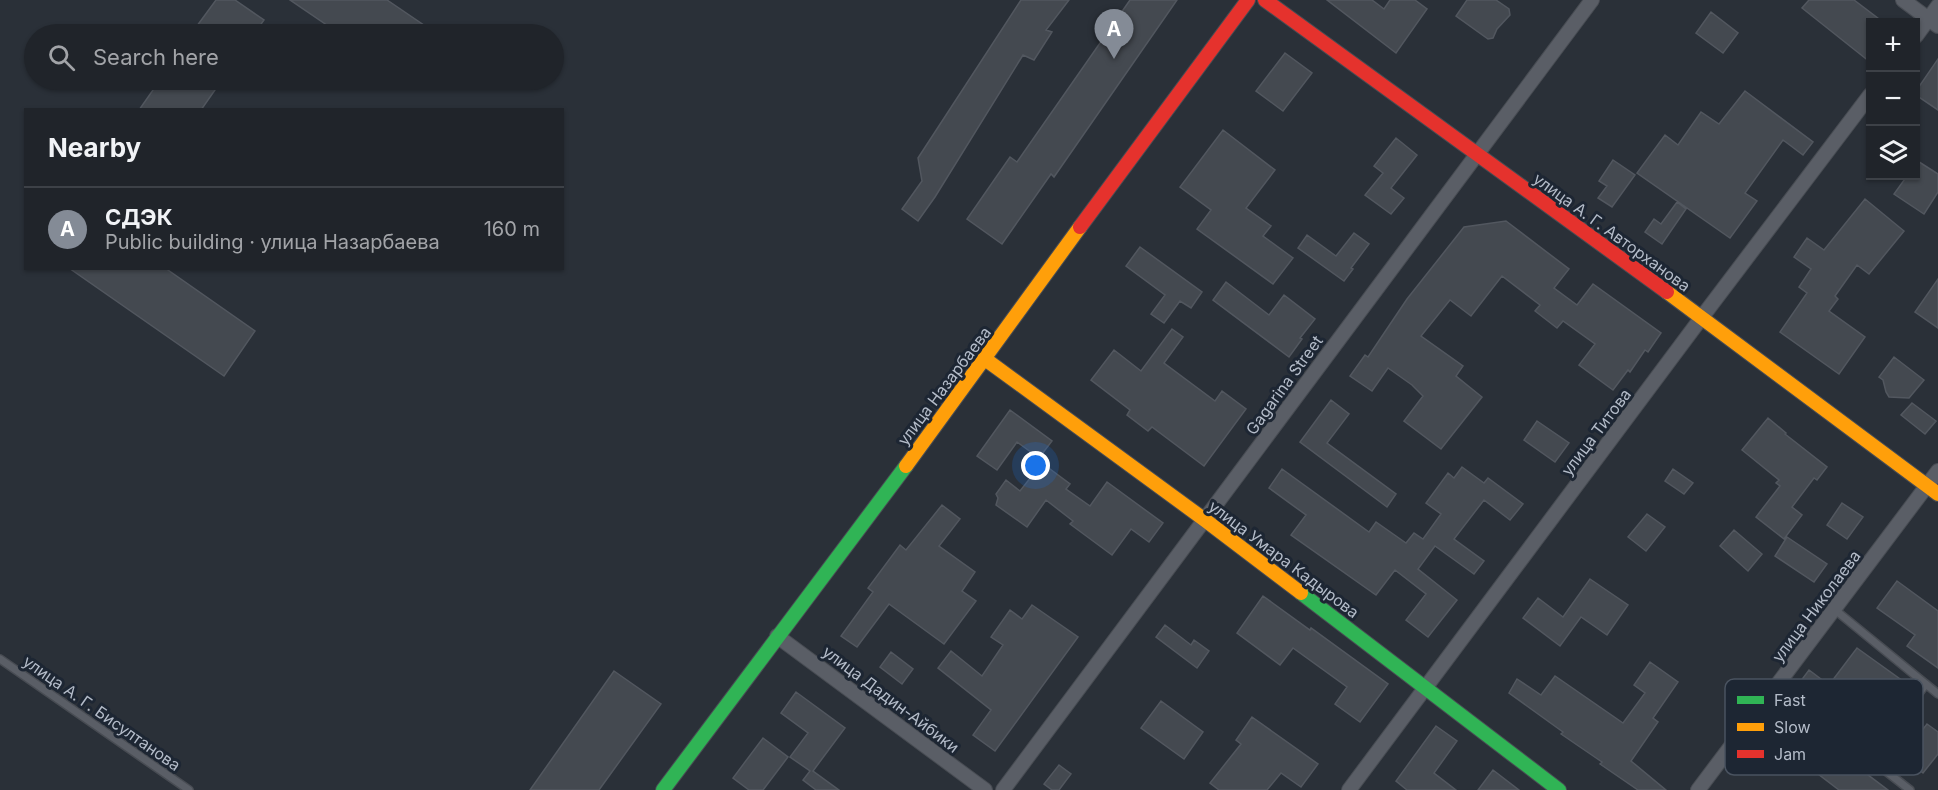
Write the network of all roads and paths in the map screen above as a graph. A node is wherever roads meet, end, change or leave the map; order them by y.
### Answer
1 (1248, 0) edge
2 (1265, 0) edge
3 (1592, 0) edge
4 (1904, 0) edge
5 (1938, 6) edge
6 (1933, 23) edge
7 (1920, 33) edge
8 (1866, 100) edge
9 (1476, 154) junction
10 (1702, 317) junction
11 (985, 360) junction
12 (1938, 471) edge
13 (1932, 490) edge
14 (1205, 520) junction
15 (1834, 609) junction
16 (777, 636) junction
17 (0, 659) edge
18 (1781, 679) edge
19 (1920, 679) edge
20 (1923, 682) edge
21 (1926, 684) junction
22 (1426, 688) junction
23 (1923, 688) edge
24 (1938, 694) edge
25 (1725, 754) edge
26 (1891, 775) edge
27 (189, 790) edge
28 (663, 790) edge
29 (986, 790) edge
30 (1003, 790) edge
31 (1349, 790) edge
32 (1559, 790) edge
33 (1698, 790) edge
34 (1910, 790) edge

1 - 11 street, улица Назарбаева
2 - 9 street, улица А. Г. Авторханова
3 - 9 street, Gagarina Street
4 - 6 street
5 - 6 street
6 - 7 street
8 - 10 street, улица Титова
9 - 10 street, улица А. Г. Авторханова
9 - 14 street, Gagarina Street
10 - 13 street, улица А. Г. Авторханова
10 - 22 street, улица Титова
11 - 14 street, улица Умара Кадырова
11 - 16 street, улица Назарбаева
12 - 13 street, улица Николаева
13 - 15 street, улица Николаева
14 - 22 street, улица Умара Кадырова
14 - 30 street, Gagarina Street
15 - 18 street, улица Николаева
15 - 19 lane
16 - 28 street, улица Назарбаева
16 - 29 street, улица Дадин-Айбики
17 - 27 lane, улица А. Г. Бисултанова
20 - 21 lane
21 - 23 lane
21 - 24 lane
22 - 31 street, улица Титова
22 - 32 street, улица Умара Кадырова
25 - 33 street, улица Николаева
26 - 34 lane

